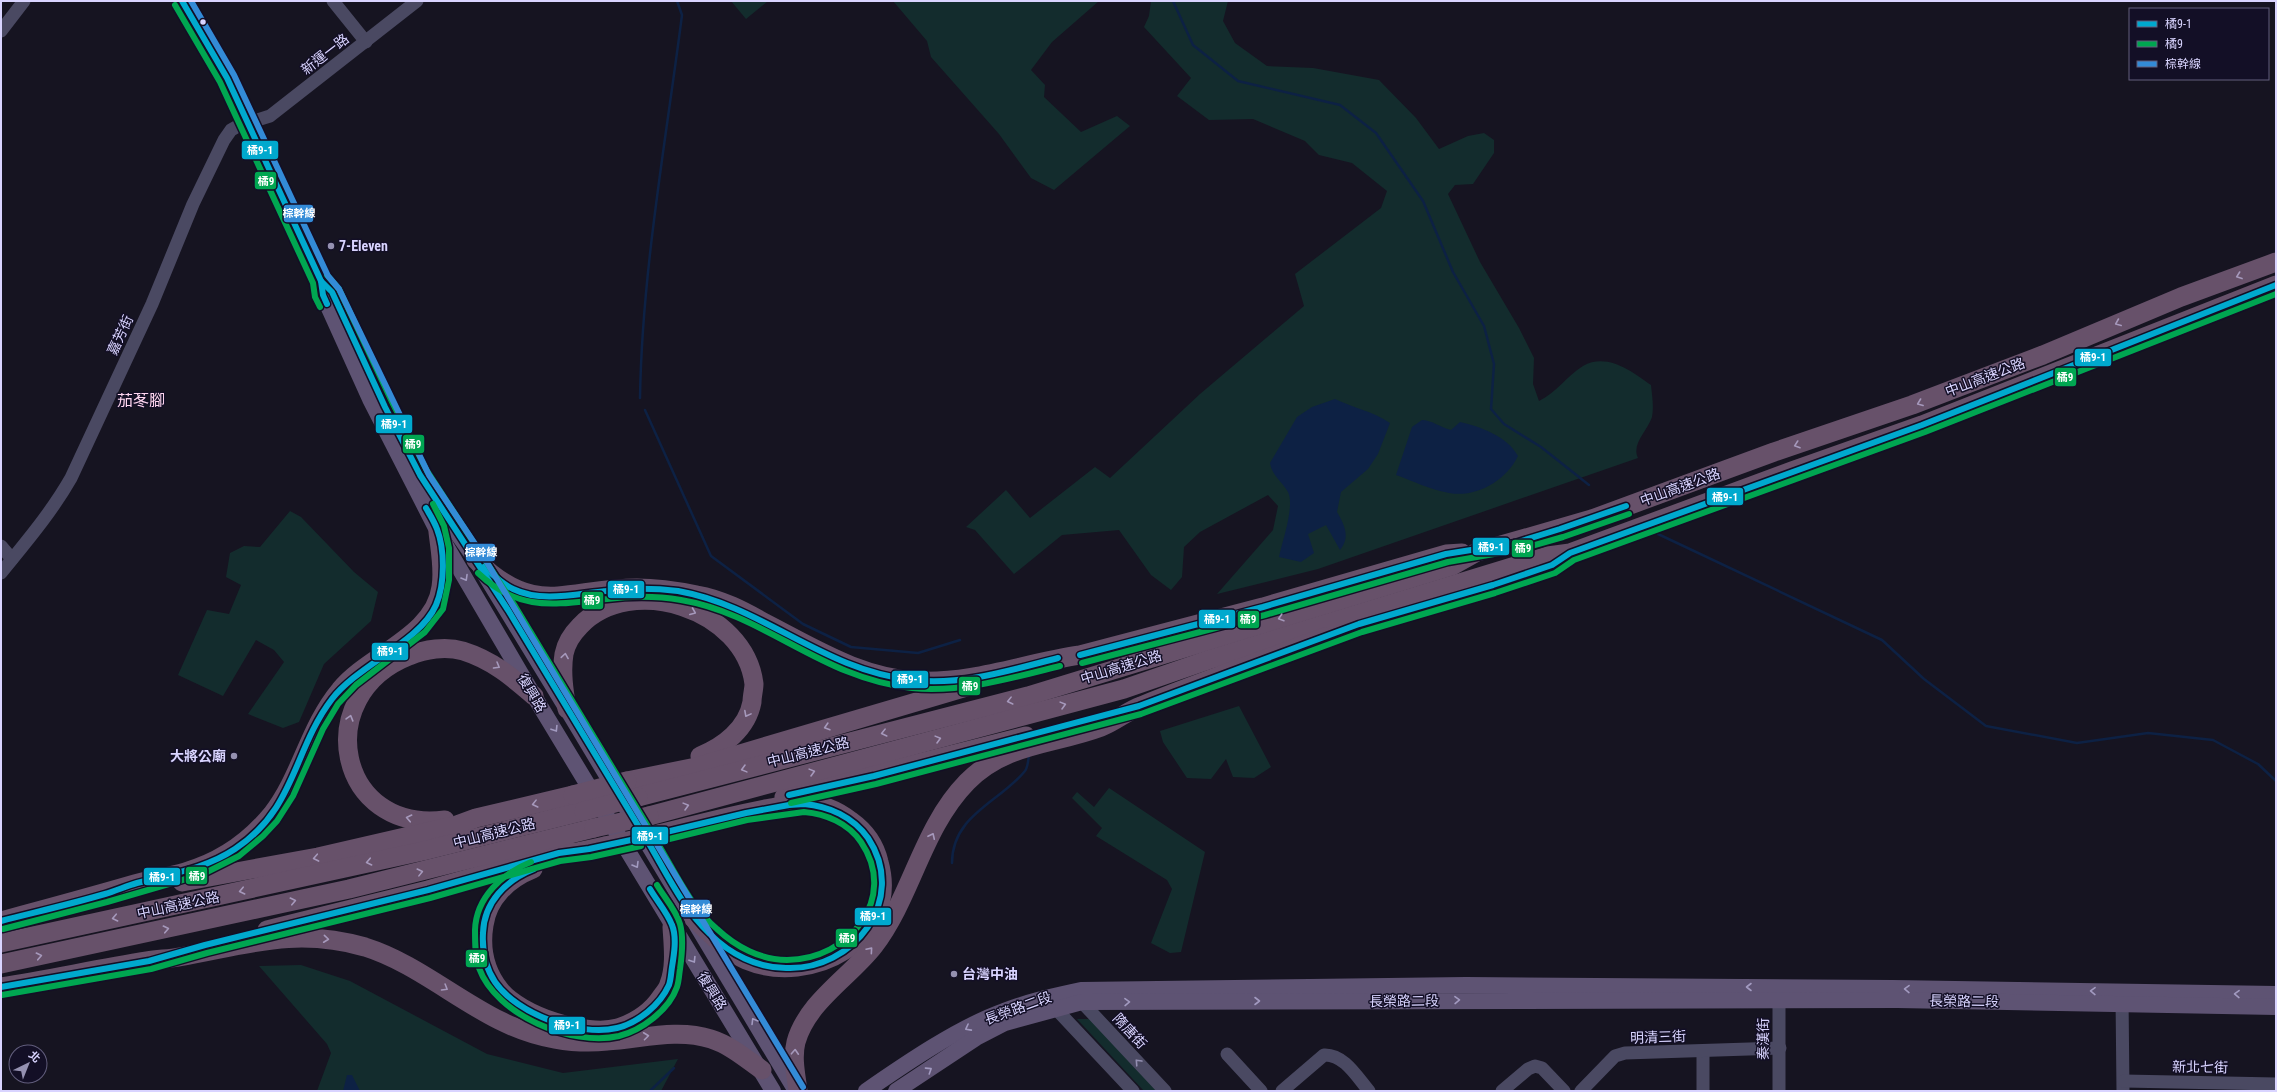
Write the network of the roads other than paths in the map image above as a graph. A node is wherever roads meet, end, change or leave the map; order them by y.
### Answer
1 (24, 1) edge
2 (182, 1) edge
3 (333, 1) edge
4 (418, 1) edge
5 (1, 31) edge
6 (366, 42) junction
7 (248, 122) junction
8 (2276, 262) edge
9 (321, 280) junction
10 (2276, 285) edge
11 (438, 532) junction
12 (1, 546) edge
13 (1477, 552) junction
14 (1570, 554) junction
15 (12, 560) junction
16 (476, 560) junction
17 (1, 573) edge
18 (1080, 654) junction
19 (534, 696) junction
20 (1139, 706) junction
21 (567, 709) junction
22 (656, 774) junction
23 (746, 811) junction
24 (476, 818) junction
25 (577, 852) junction
26 (107, 893) junction
27 (694, 919) junction
28 (1, 921) edge
29 (672, 927) junction
30 (1, 943) edge
31 (149, 961) junction
32 (1, 964) edge
33 (1, 987) edge
34 (1779, 994) junction
35 (2276, 994) edge
36 (1077, 997) junction
37 (2122, 998) junction
38 (1056, 1001) junction
39 (2276, 1007) edge
40 (1780, 1048) junction
41 (1703, 1052) junction
42 (1227, 1054) dead end
43 (762, 1070) junction
44 (2124, 1086) edge
45 (2273, 1086) edge
46 (2246, 1087) edge
47 (773, 1091) edge
48 (797, 1091) edge
49 (866, 1091) edge
50 (896, 1091) edge
51 (1133, 1091) edge
52 (1165, 1091) edge
53 (1261, 1091) edge
54 (1282, 1091) edge
55 (1369, 1091) edge
56 (1502, 1091) edge
57 (1564, 1091) edge
58 (1581, 1091) edge
59 (1703, 1091) edge
60 (1779, 1091) edge

1 - 5 street
2 - 7 main road, 復興路
3 - 6 street
4 - 6 street, 新運一路
6 - 7 street, 新運一路
7 - 9 main road, 復興路
7 - 15 street, 嘉芳街
8 -> 13 highway, 中山高速公路
9 - 11 main road, 復興路
9 - 16 main road, 復興路
10 - 14 highway, 中山高速公路
11 -> 19 main road, 復興路
11 - 26 highway
12 - 15 street
13 - 18 highway
13 -> 30 highway, 中山高速公路, bridge
14 - 20 highway
32 -> 14 highway, 中山高速公路, bridge
15 - 17 street, 嘉芳街
16 - 18 highway
16 - 21 main road, 復興路
18 -> 22 highway
24 -> 19 highway
19 -> 29 main road, 復興路
20 - 23 highway
48 -> 20 highway
21 -> 22 highway
21 - 27 main road, 復興路
22 -> 24 highway, bridge
23 - 25 highway, bridge
23 - 27 highway
24 -> 26 highway
25 - 29 highway
25 - 31 highway
26 - 28 highway
48 -> 27 main road, 復興路
29 -> 43 main road, 復興路
31 - 33 highway
31 -> 43 highway
34 - 36 main road, 長榮路二段
34 - 37 main road, 長榮路二段
34 - 40 street, 秦漢街
35 -> 37 main road, 長榮路二段
36 - 38 main road, 長榮路二段
52 -> 36 street, 隋唐街
37 - 39 main road, 長榮路二段
37 - 44 street
38 -> 49 main road, 長榮路二段
50 -> 38 main road, 長榮路二段
38 - 51 street
40 - 41 street, 明清三街
40 - 60 street, 秦漢街
41 - 58 street, 明清三街
41 - 59 street, 明清三街
42 - 53 street
43 - 47 main road, 復興路
44 - 46 street, 新北七街
45 - 46 street, 新北七街
54 - 55 street
56 - 57 street

